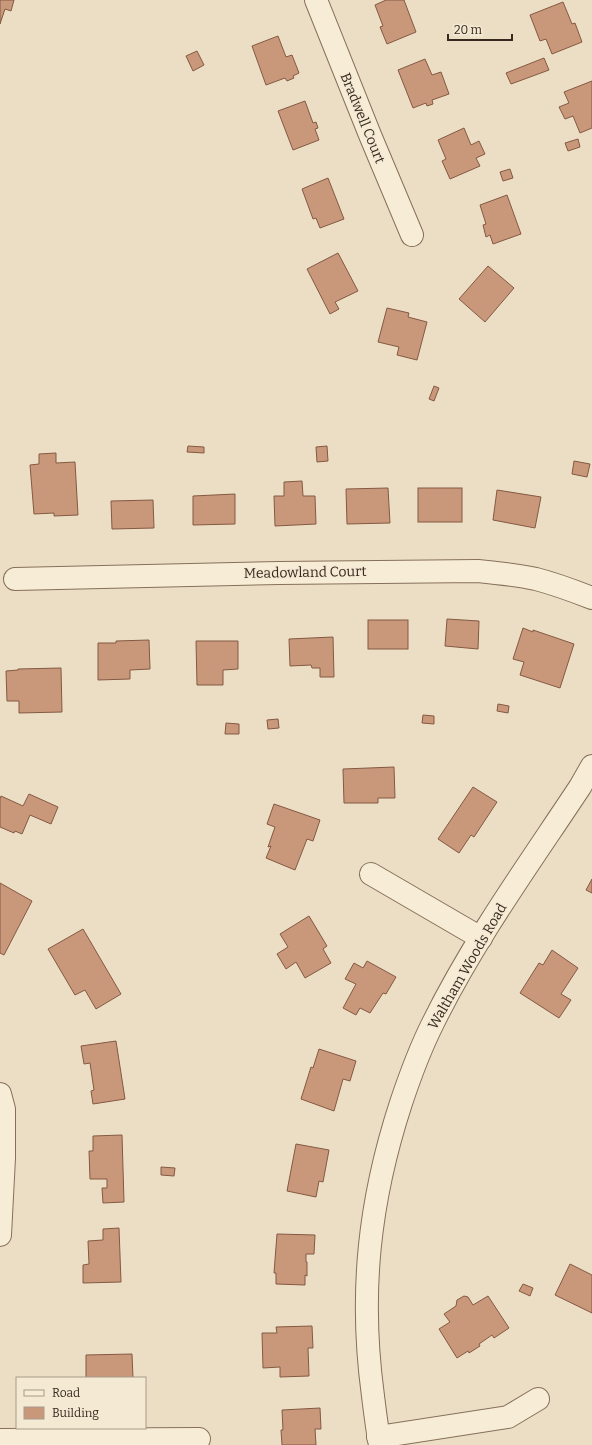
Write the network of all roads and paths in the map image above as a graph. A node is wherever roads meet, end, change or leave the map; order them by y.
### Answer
1 (316, 0) edge
2 (412, 235) dead end
3 (15, 579) dead end
4 (592, 598) edge
5 (592, 766) edge
6 (372, 874) dead end
7 (481, 938) junction
8 (0, 1094) edge
9 (0, 1235) edge
10 (538, 1399) dead end
11 (199, 1439) dead end
12 (0, 1440) edge
13 (379, 1441) edge

1 - 2 street, Bradwell Court
3 - 4 street, Meadowland Court
5 - 7 street, Waltham Woods Road
6 - 7 street
7 - 13 street, Waltham Woods Road
8 - 9 street
10 - 13 street
11 - 12 street

